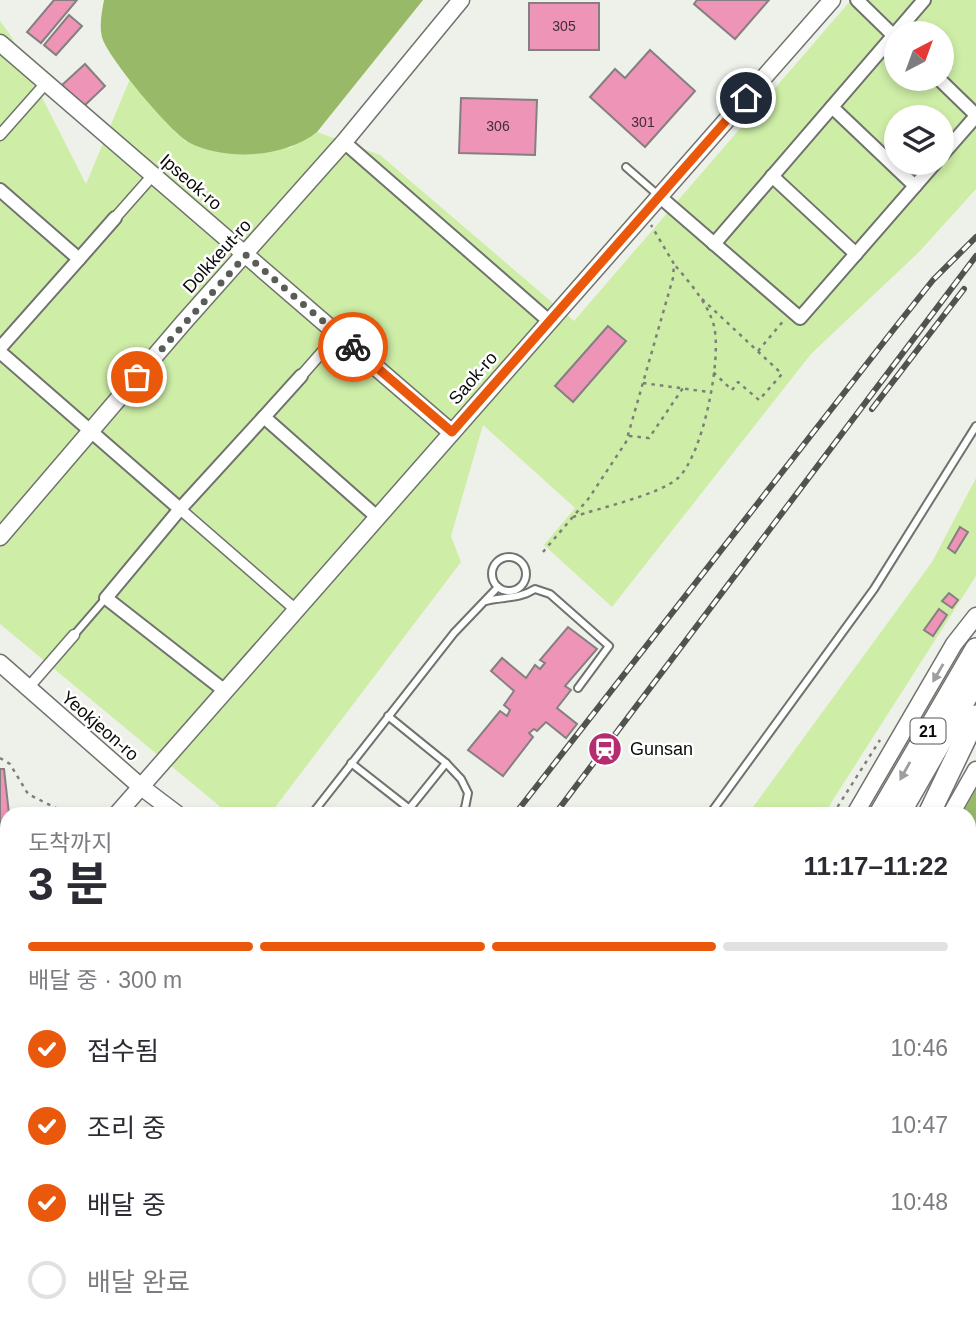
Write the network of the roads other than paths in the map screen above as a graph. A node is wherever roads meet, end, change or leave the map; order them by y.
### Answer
1 (461, 0) edge
2 (832, 0) edge
3 (857, 0) edge
4 (924, 0) edge
5 (907, 21) edge
6 (884, 26) edge
7 (0, 43) edge
8 (884, 48) edge
9 (46, 83) junction
10 (951, 91) edge
11 (832, 107) junction
12 (976, 115) edge
13 (0, 135) edge
14 (954, 141) edge
15 (344, 142) junction
16 (626, 167) dead end
17 (153, 175) junction
18 (925, 175) edge
19 (772, 176) junction
20 (915, 186) junction
21 (0, 190) edge
22 (659, 196) junction
23 (115, 218) joint
24 (714, 244) junction
25 (856, 254) junction
26 (246, 255) junction
27 (79, 259) junction
28 (549, 321) junction
29 (338, 334) junction
30 (0, 350) edge
31 (301, 376) joint
32 (264, 417) junction
33 (976, 426) edge
34 (91, 432) junction
35 (452, 432) junction
36 (180, 509) junction
37 (377, 517) junction
38 (0, 537) edge
39 (499, 587) junction
40 (106, 597) junction
41 (484, 602) junction
42 (296, 610) junction
43 (976, 616) edge
44 (74, 635) joint
45 (976, 649) edge
46 (0, 663) edge
47 (976, 680) edge
48 (28, 688) junction
49 (578, 688) dead end
50 (225, 691) junction
51 (388, 716) junction
52 (976, 716) edge
53 (351, 763) junction
54 (446, 764) junction
55 (976, 769) edge
56 (140, 786) junction
57 (123, 807) edge
58 (168, 807) edge
59 (317, 807) edge
60 (402, 807) edge
61 (410, 807) edge
62 (465, 807) edge
63 (715, 807) edge
64 (859, 807) edge
65 (884, 807) edge
66 (903, 807) edge
67 (932, 807) edge
68 (955, 807) edge

1 - 15 street, Dolkkeut-ro
2 - 22 street, Saok-ro
3 - 6 street
4 - 5 street
7 - 9 street, Ipseok-ro
8 - 11 street
9 - 13 street
9 - 17 street, Ipseok-ro
10 - 12 street
11 - 19 street
11 - 20 street
12 - 14 street
15 - 26 street, Dolkkeut-ro
15 - 28 street
16 - 22 lane
17 - 23 street
17 - 26 street, Ipseok-ro
18 - 20 street
19 - 24 street
19 - 25 street
20 - 25 street
21 - 27 street
22 - 24 street
22 - 28 street, Saok-ro
23 - 27 street
24 - 25 street
26 - 29 street, Ipseok-ro
26 - 34 street, Dolkkeut-ro
27 - 30 street
28 - 35 street, Saok-ro
29 - 31 street
29 - 35 street, Ipseok-ro
30 - 34 street
31 - 32 street
32 - 36 street
32 - 37 street
33 - 63 lane
34 - 36 street
34 - 38 street, Dolkkeut-ro
35 - 37 street, Saok-ro
36 - 40 street
36 - 42 street
37 - 42 street, Saok-ro
39 - 39 lane
39 - 41 lane
40 - 44 lane
40 - 50 street
41 - 49 lane
41 - 51 lane
42 - 50 street, Saok-ro
43 -> 64 street
44 - 48 street
45 -> 65 highway, 21
46 - 48 street, Yeokjeon-ro
47 - 66 highway, 21
48 - 56 street, Yeokjeon-ro
50 - 56 street, Saok-ro
51 - 53 lane
51 - 54 lane
52 - 67 highway
53 - 59 lane
53 - 60 lane
54 - 61 lane
54 - 62 lane
55 - 68 street
56 - 57 street, Saok-ro
56 - 58 street, Yeokjeon-ro

